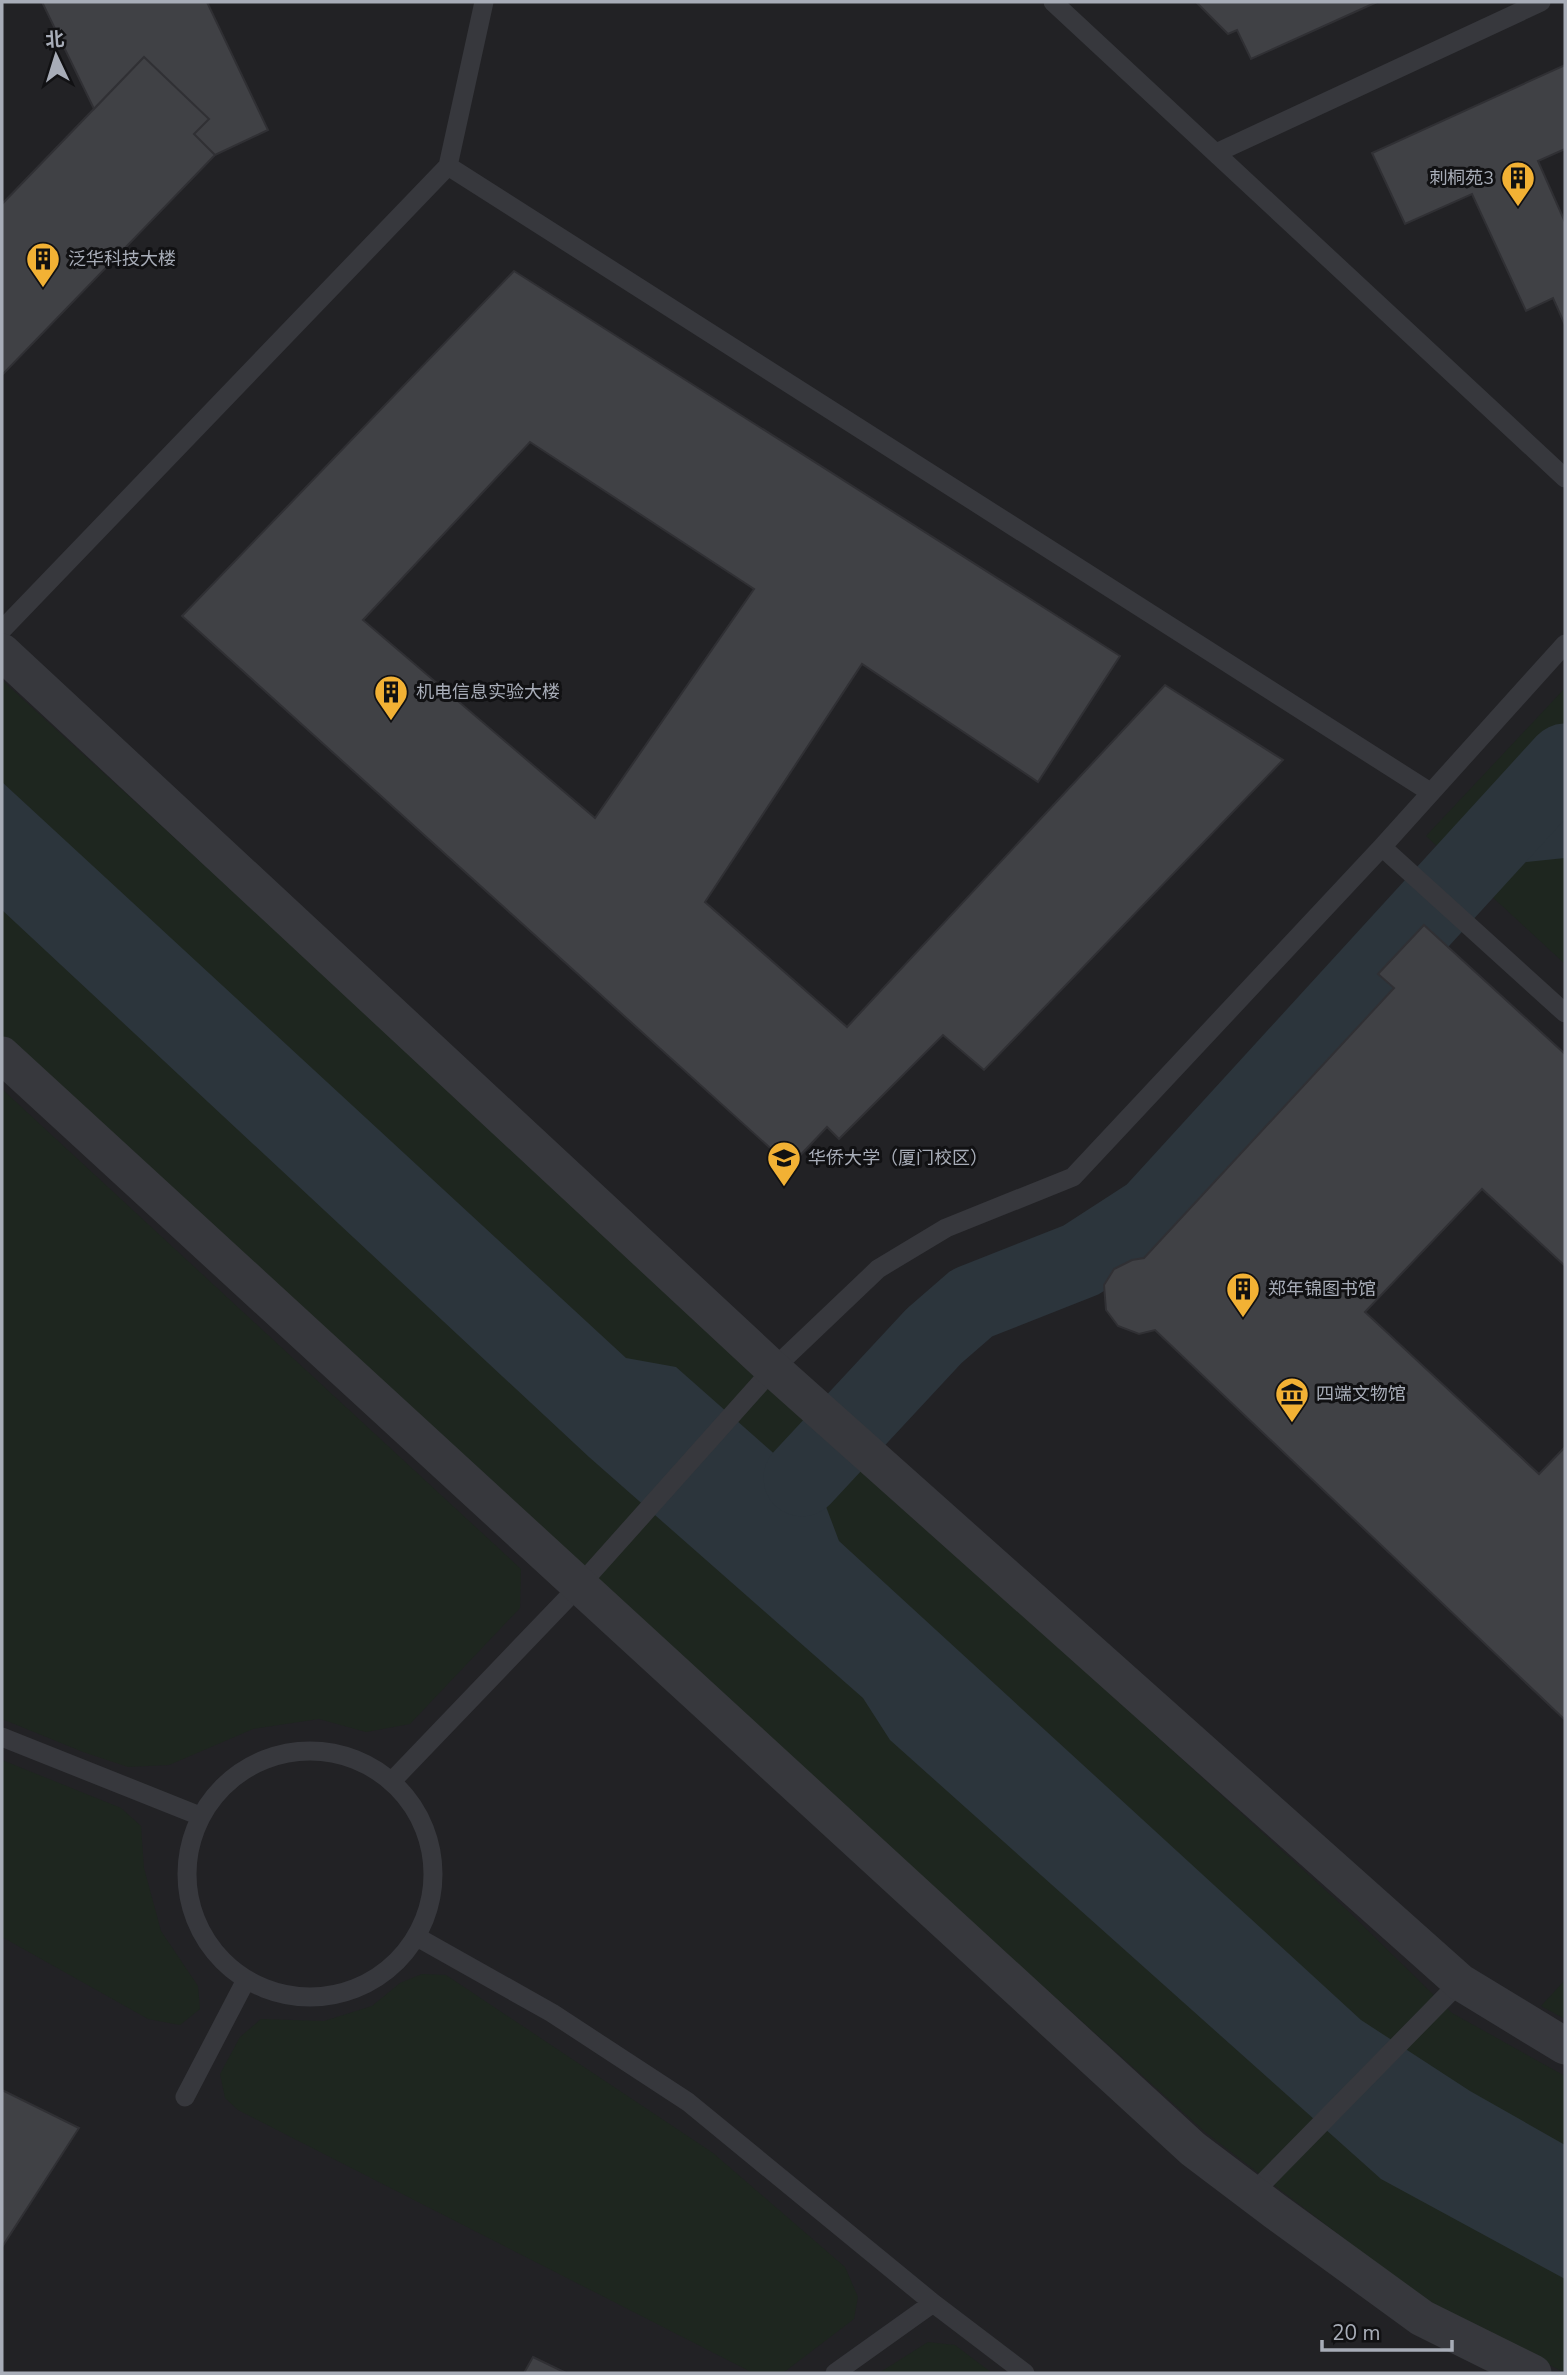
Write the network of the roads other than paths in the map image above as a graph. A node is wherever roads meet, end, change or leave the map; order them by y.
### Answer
1 (484, 2) edge
2 (1053, 2) edge
3 (1541, 2) edge
4 (1216, 153) junction
5 (448, 166) junction
6 (1565, 478) edge
7 (2, 631) edge
8 (1565, 645) edge
9 (2, 652) edge
10 (1430, 792) junction
11 (1382, 847) junction
12 (1565, 1013) edge
13 (2, 1055) edge
14 (773, 1368) junction
15 (580, 1585) junction
16 (2, 1737) edge
17 (392, 1782) junction
18 (201, 1816) junction
19 (417, 1937) junction
20 (246, 1980) junction
21 (1460, 1982) junction
22 (1559, 2039) edge
23 (186, 2097) dead end
24 (1252, 2194) junction
25 (933, 2303) junction
26 (835, 2373) edge
27 (1026, 2373) edge
28 (1533, 2373) edge

1 - 5 lane
2 - 4 lane
3 - 4 lane
4 - 6 lane
5 - 7 lane
5 - 10 lane
8 - 10 lane
9 - 14 street
10 - 11 lane
11 - 12 lane
11 - 14 lane
13 - 15 street
14 - 15 lane
14 - 21 street
15 - 17 lane
15 - 24 street
16 - 18 lane
17 - 18 lane
17 - 19 lane
18 - 20 lane
19 - 20 lane
19 - 25 lane
20 - 23 lane
21 - 22 street
21 - 24 lane
24 - 28 street
25 - 26 lane
25 - 27 lane

